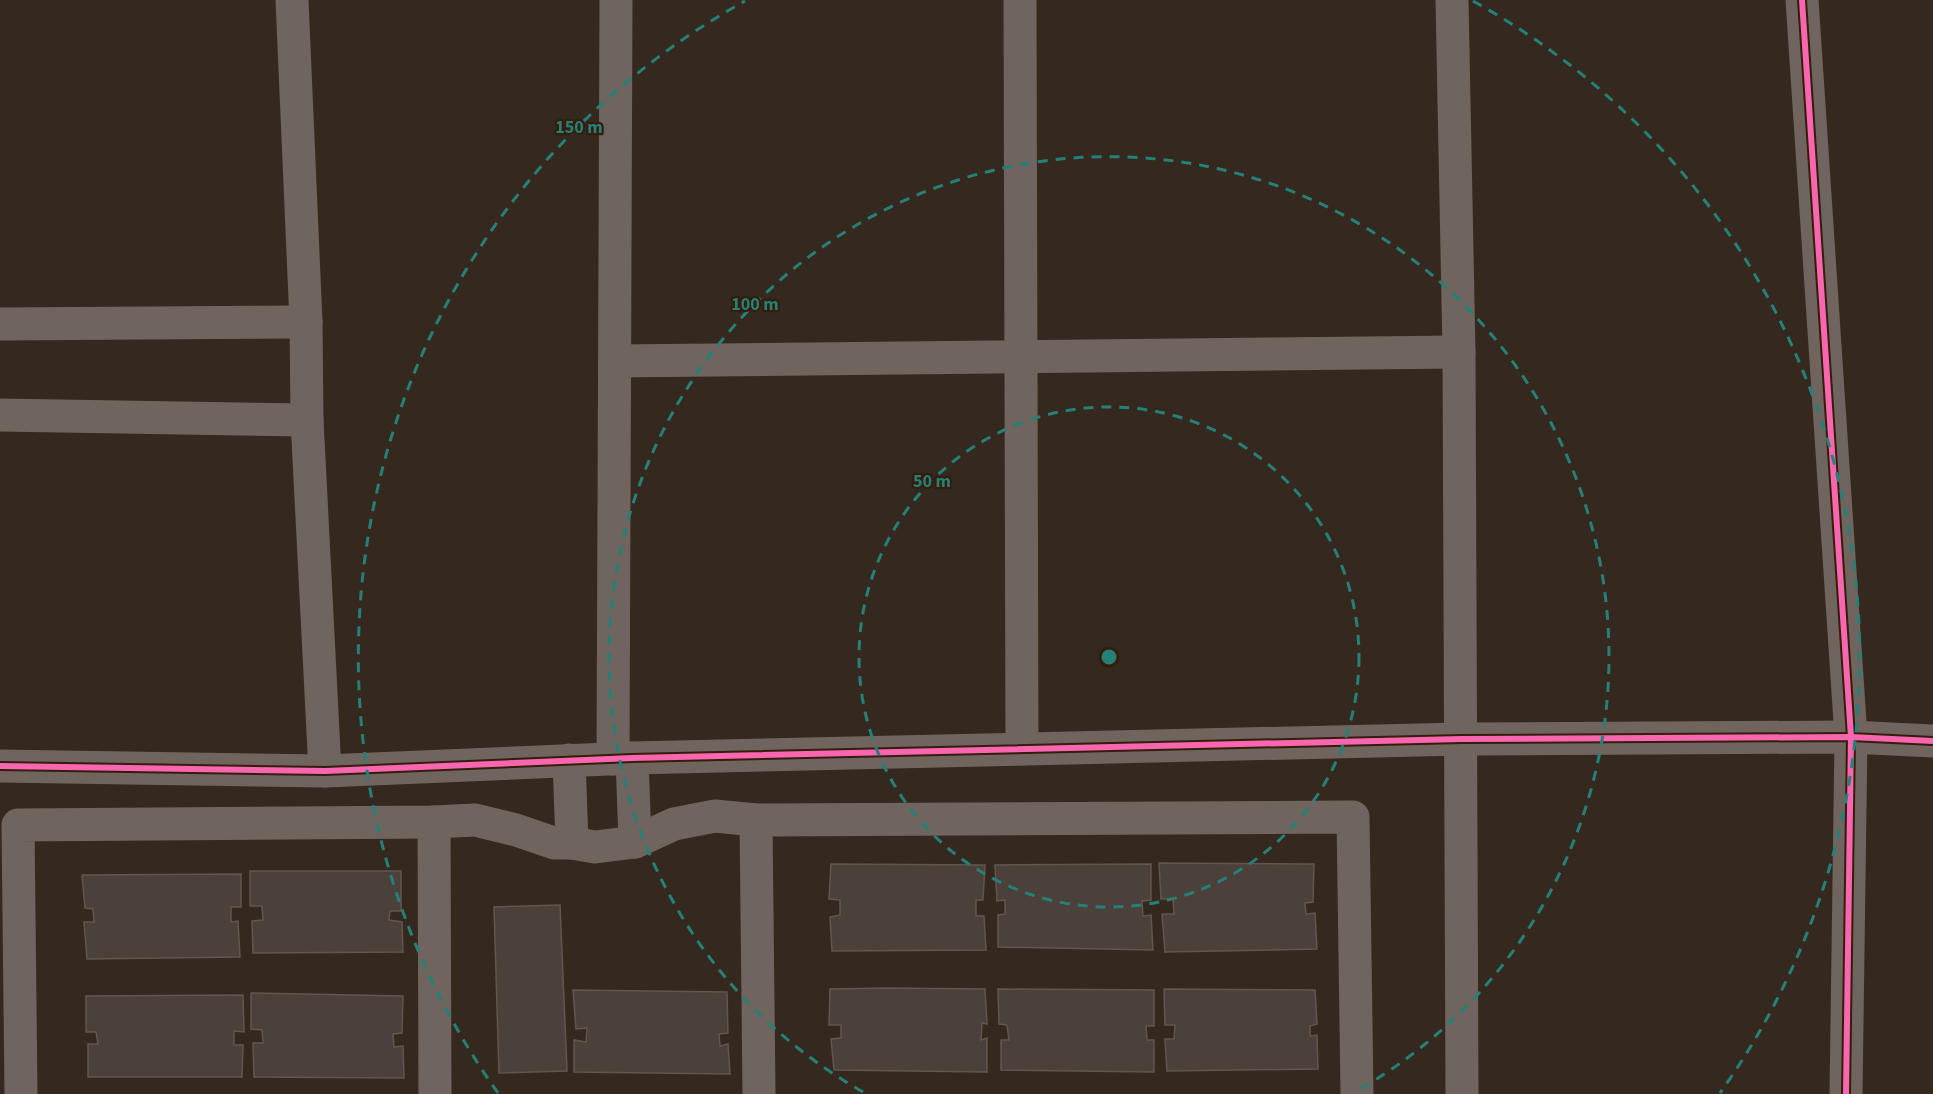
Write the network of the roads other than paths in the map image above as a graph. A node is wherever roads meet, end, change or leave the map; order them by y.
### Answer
1 (292, 0) edge
2 (616, 0) edge
3 (1020, 0) edge
4 (1452, 0) edge
5 (1802, 0) edge
6 (306, 322) junction
7 (0, 324) edge
8 (1459, 352) junction
9 (1019, 357) junction
10 (615, 362) junction
11 (0, 415) edge
12 (307, 420) junction
13 (1851, 737) junction
14 (1462, 739) junction
15 (1933, 741) edge
16 (1022, 749) junction
17 (622, 758) junction
18 (569, 760) junction
19 (0, 766) edge
20 (325, 771) junction
21 (756, 820) junction
22 (434, 822) junction
23 (635, 842) junction
24 (572, 843) junction
25 (21, 1094) edge
26 (435, 1094) edge
27 (759, 1094) edge
28 (1357, 1094) edge
29 (1462, 1094) edge
30 (1846, 1094) edge

1 - 6 street
2 - 10 street
3 - 9 street
4 - 8 street
5 - 13 street
6 - 7 street
6 - 12 street
8 - 9 street
8 - 14 street
9 - 10 street
9 - 16 street
10 - 17 street
11 - 12 street
12 - 20 street
13 - 14 street
13 - 15 street
13 - 30 street
14 - 16 street
14 - 29 street
16 - 17 street
17 - 18 street
17 - 23 street
18 - 20 street
18 - 24 street
19 - 20 street
21 - 23 street
21 - 27 street
21 - 28 street
22 - 24 street
22 - 25 street
22 - 26 street
23 - 24 street

